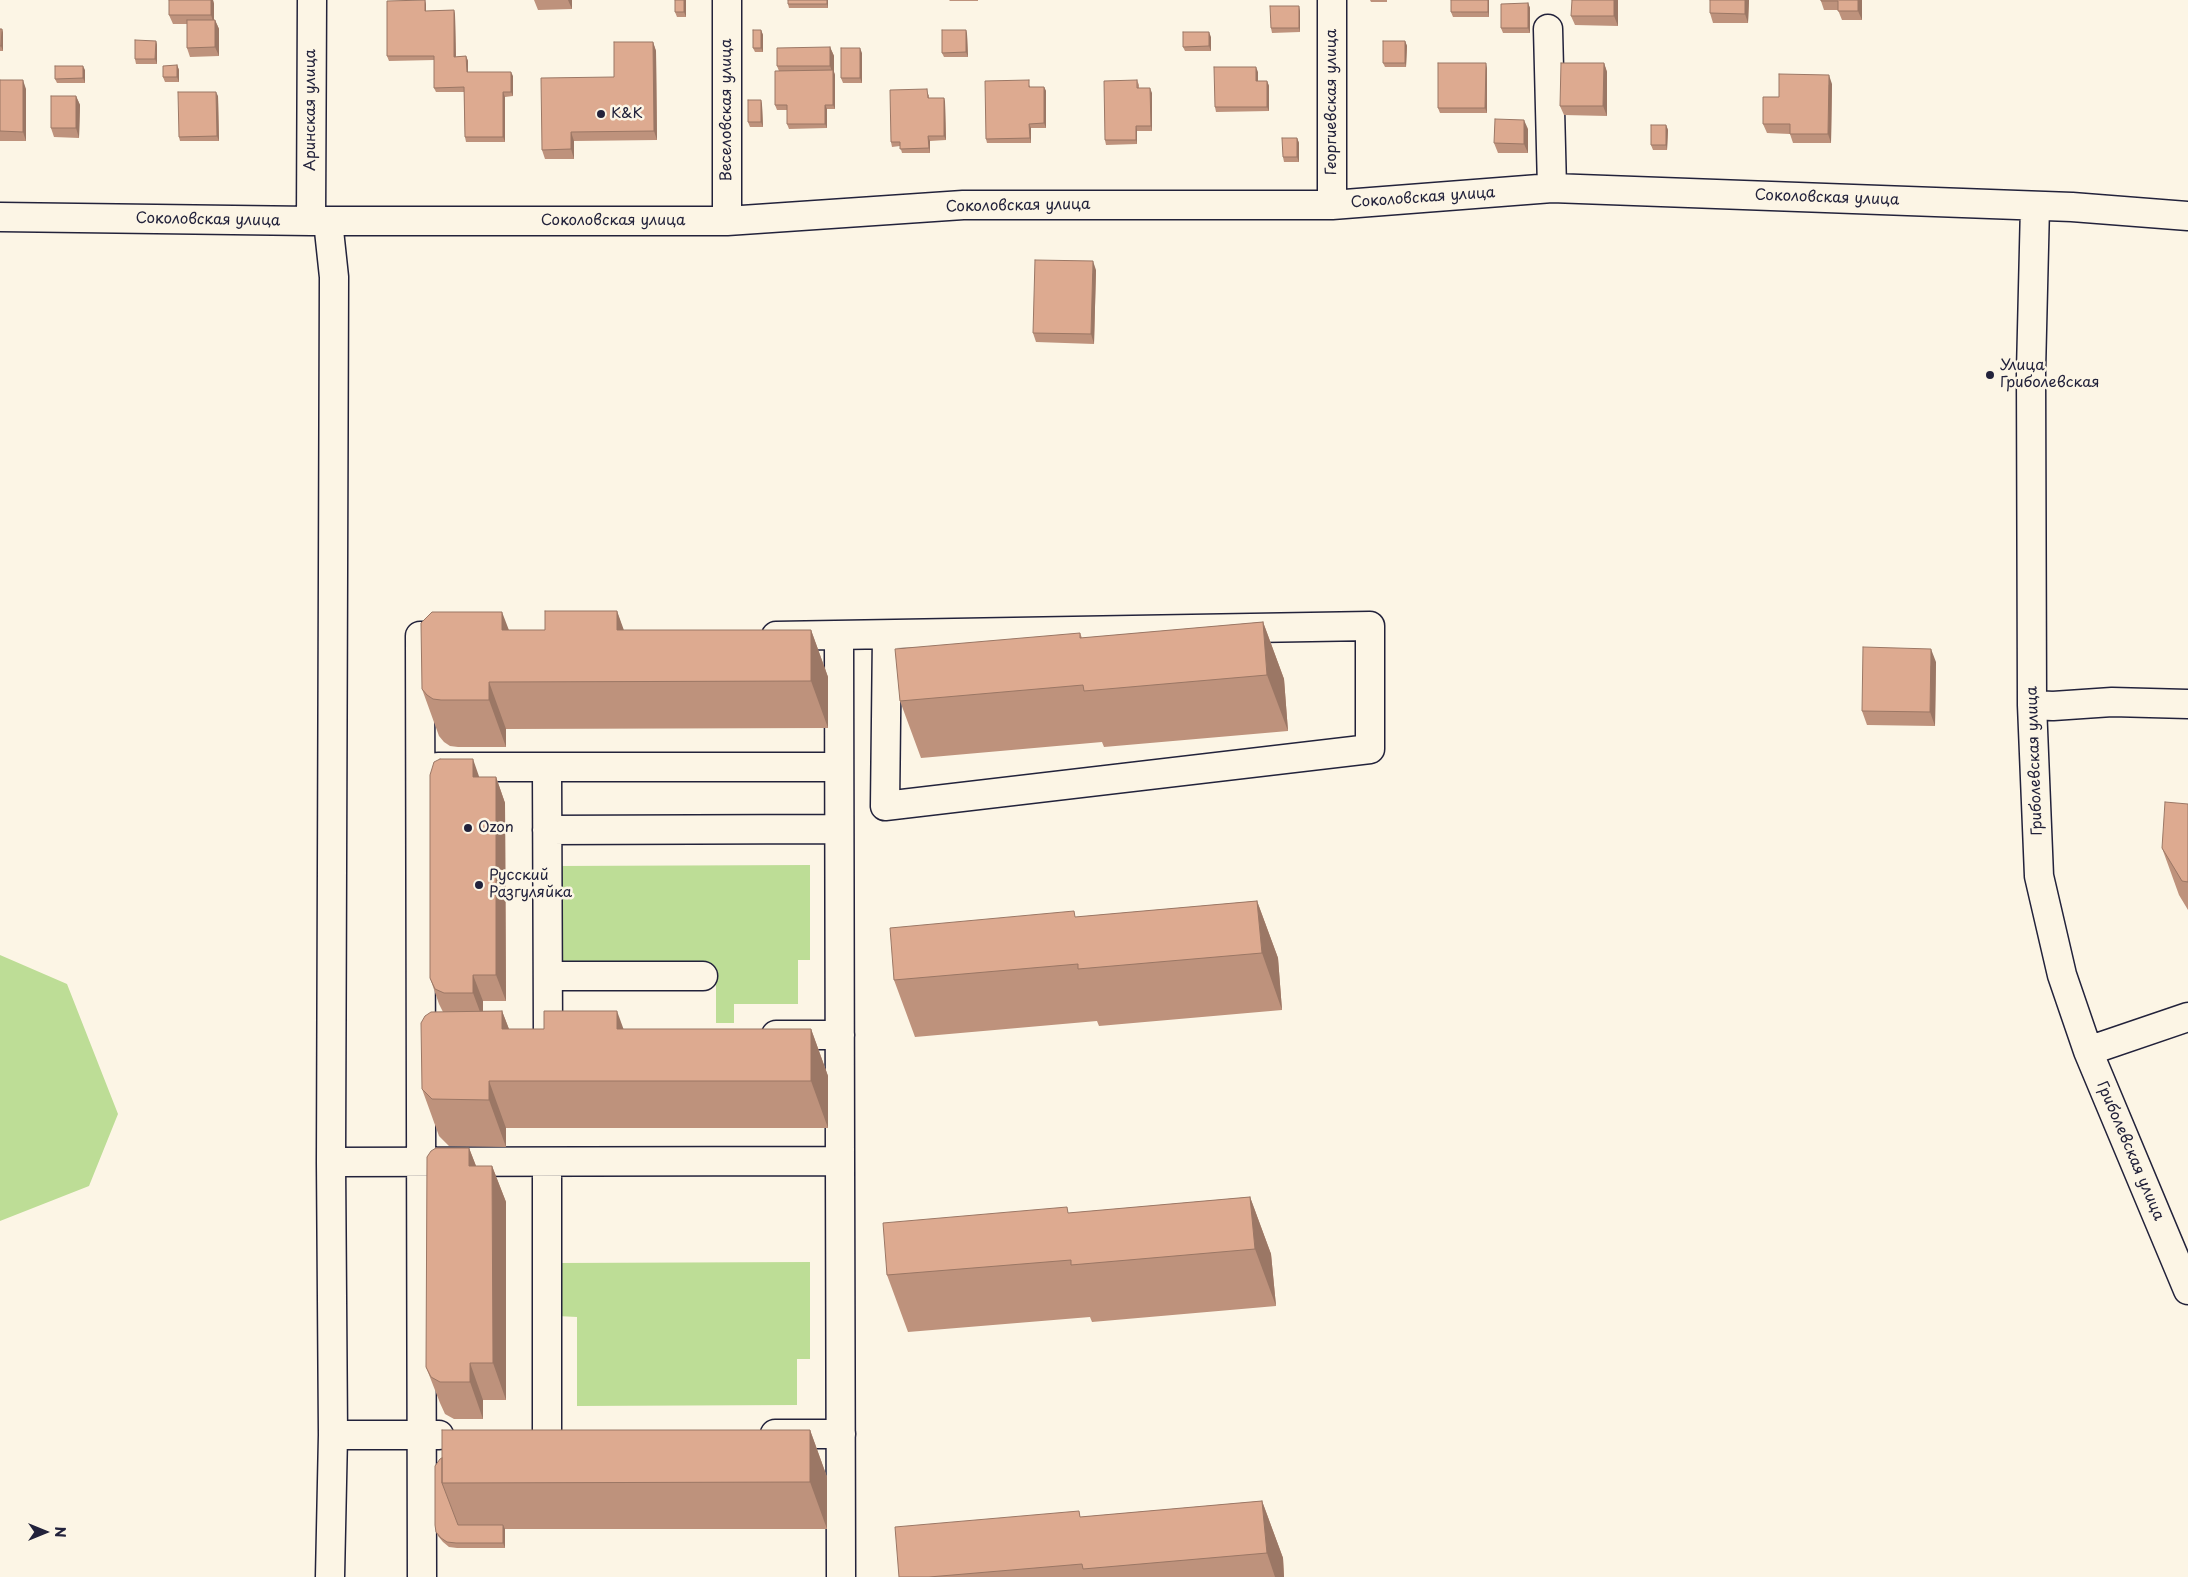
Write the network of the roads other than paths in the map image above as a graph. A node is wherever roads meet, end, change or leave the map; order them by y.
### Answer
1 (312, 0) edge
2 (727, 0) edge
3 (1332, 0) edge
4 (1548, 29) dead end
5 (1552, 188) junction
6 (1332, 205) junction
7 (2035, 206) junction
8 (2188, 216) edge
9 (0, 217) edge
10 (319, 221) junction
11 (727, 221) junction
12 (887, 635) junction
13 (480, 636) edge
14 (749, 636) edge
15 (839, 636) junction
16 (2032, 704) junction
17 (2188, 704) edge
18 (420, 767) junction
19 (547, 767) junction
20 (839, 767) junction
21 (839, 829) junction
22 (547, 830) junction
23 (548, 976) junction
24 (703, 976) dead end
25 (2188, 1017) edge
26 (840, 1035) junction
27 (421, 1036) junction
28 (450, 1036) edge
29 (518, 1036) edge
30 (548, 1036) junction
31 (577, 1036) edge
32 (752, 1036) edge
33 (2088, 1050) junction
34 (840, 1161) junction
35 (330, 1162) junction
36 (421, 1162) junction
37 (547, 1162) junction
38 (2188, 1290) edge
39 (752, 1434) edge
40 (841, 1434) junction
41 (333, 1435) junction
42 (421, 1435) junction
43 (460, 1435) edge
44 (518, 1435) edge
45 (547, 1435) junction
46 (576, 1435) edge
47 (330, 1577) edge
48 (422, 1577) edge
49 (841, 1577) edge

1 - 10 street, Аринская улица
2 - 11 street, Веселовская улица
3 - 6 street, Георгиевская улица
4 - 5 street
5 - 6 street, Соколовская улица
5 - 7 street, Соколовская улица
6 - 11 street, Соколовская улица
7 - 8 street, Соколовская улица
7 - 16 street, Гриболевская улица
9 - 10 street, Соколовская улица
10 - 11 street, Соколовская улица
10 - 35 street, Аринская улица
12 - 12 street
12 - 15 street
13 - 18 street
14 - 15 street
15 - 20 street
16 - 17 street
16 - 33 street, Гриболевская улица
18 - 19 street
18 - 27 street
19 - 20 street
19 - 22 street
20 - 21 street
21 - 22 street
21 - 26 street
22 - 23 street
23 - 24 street
23 - 30 street
25 - 33 street
26 - 32 street
26 - 34 street
27 - 28 street
27 - 36 street
29 - 30 street
30 - 31 street
33 - 38 street, Гриболевская улица
34 - 37 street
34 - 40 street
35 - 36 street
35 - 41 street, Аринская улица
36 - 37 street
36 - 42 street
37 - 45 street
39 - 40 street
40 - 49 street
41 - 42 street
41 - 47 street, Аринская улица
42 - 43 street
42 - 48 street
44 - 45 street
45 - 46 street

